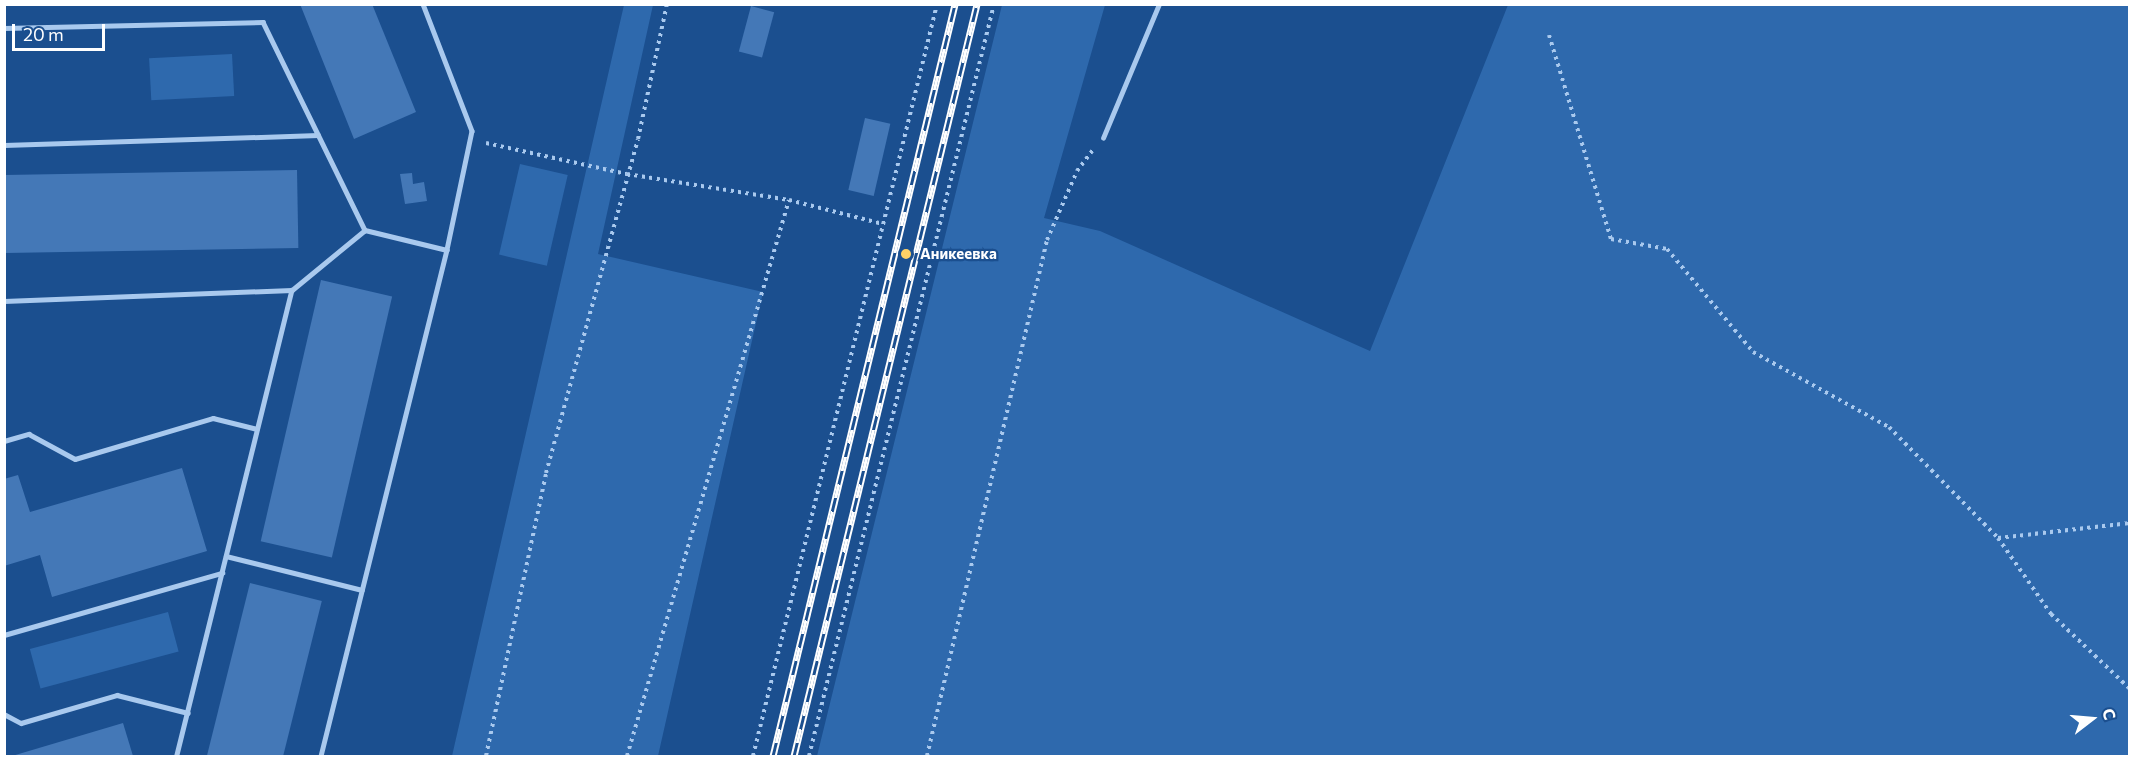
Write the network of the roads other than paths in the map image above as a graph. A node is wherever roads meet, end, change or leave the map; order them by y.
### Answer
1 (423, 4) edge
2 (1159, 4) edge
3 (4, 28) edge
4 (318, 135) junction
5 (1103, 138) road end
6 (4, 145) edge
7 (365, 230) junction
8 (447, 250) junction
9 (292, 290) junction
10 (4, 301) edge
11 (257, 429) junction
12 (4, 441) edge
13 (226, 556) junction
14 (222, 573) junction
15 (362, 590) junction
16 (4, 635) edge
17 (188, 713) junction
18 (4, 714) edge
19 (177, 756) edge
20 (321, 756) edge

1 - 8 lane
2 - 5 lane
3 - 4 lane
4 - 6 lane
4 - 7 lane
7 - 8 lane
7 - 9 lane
8 - 15 lane
9 - 10 lane
9 - 11 lane
11 - 12 lane
11 - 13 lane
13 - 14 lane
13 - 15 lane
14 - 16 lane
14 - 17 lane
15 - 20 lane
17 - 18 lane
17 - 19 lane

